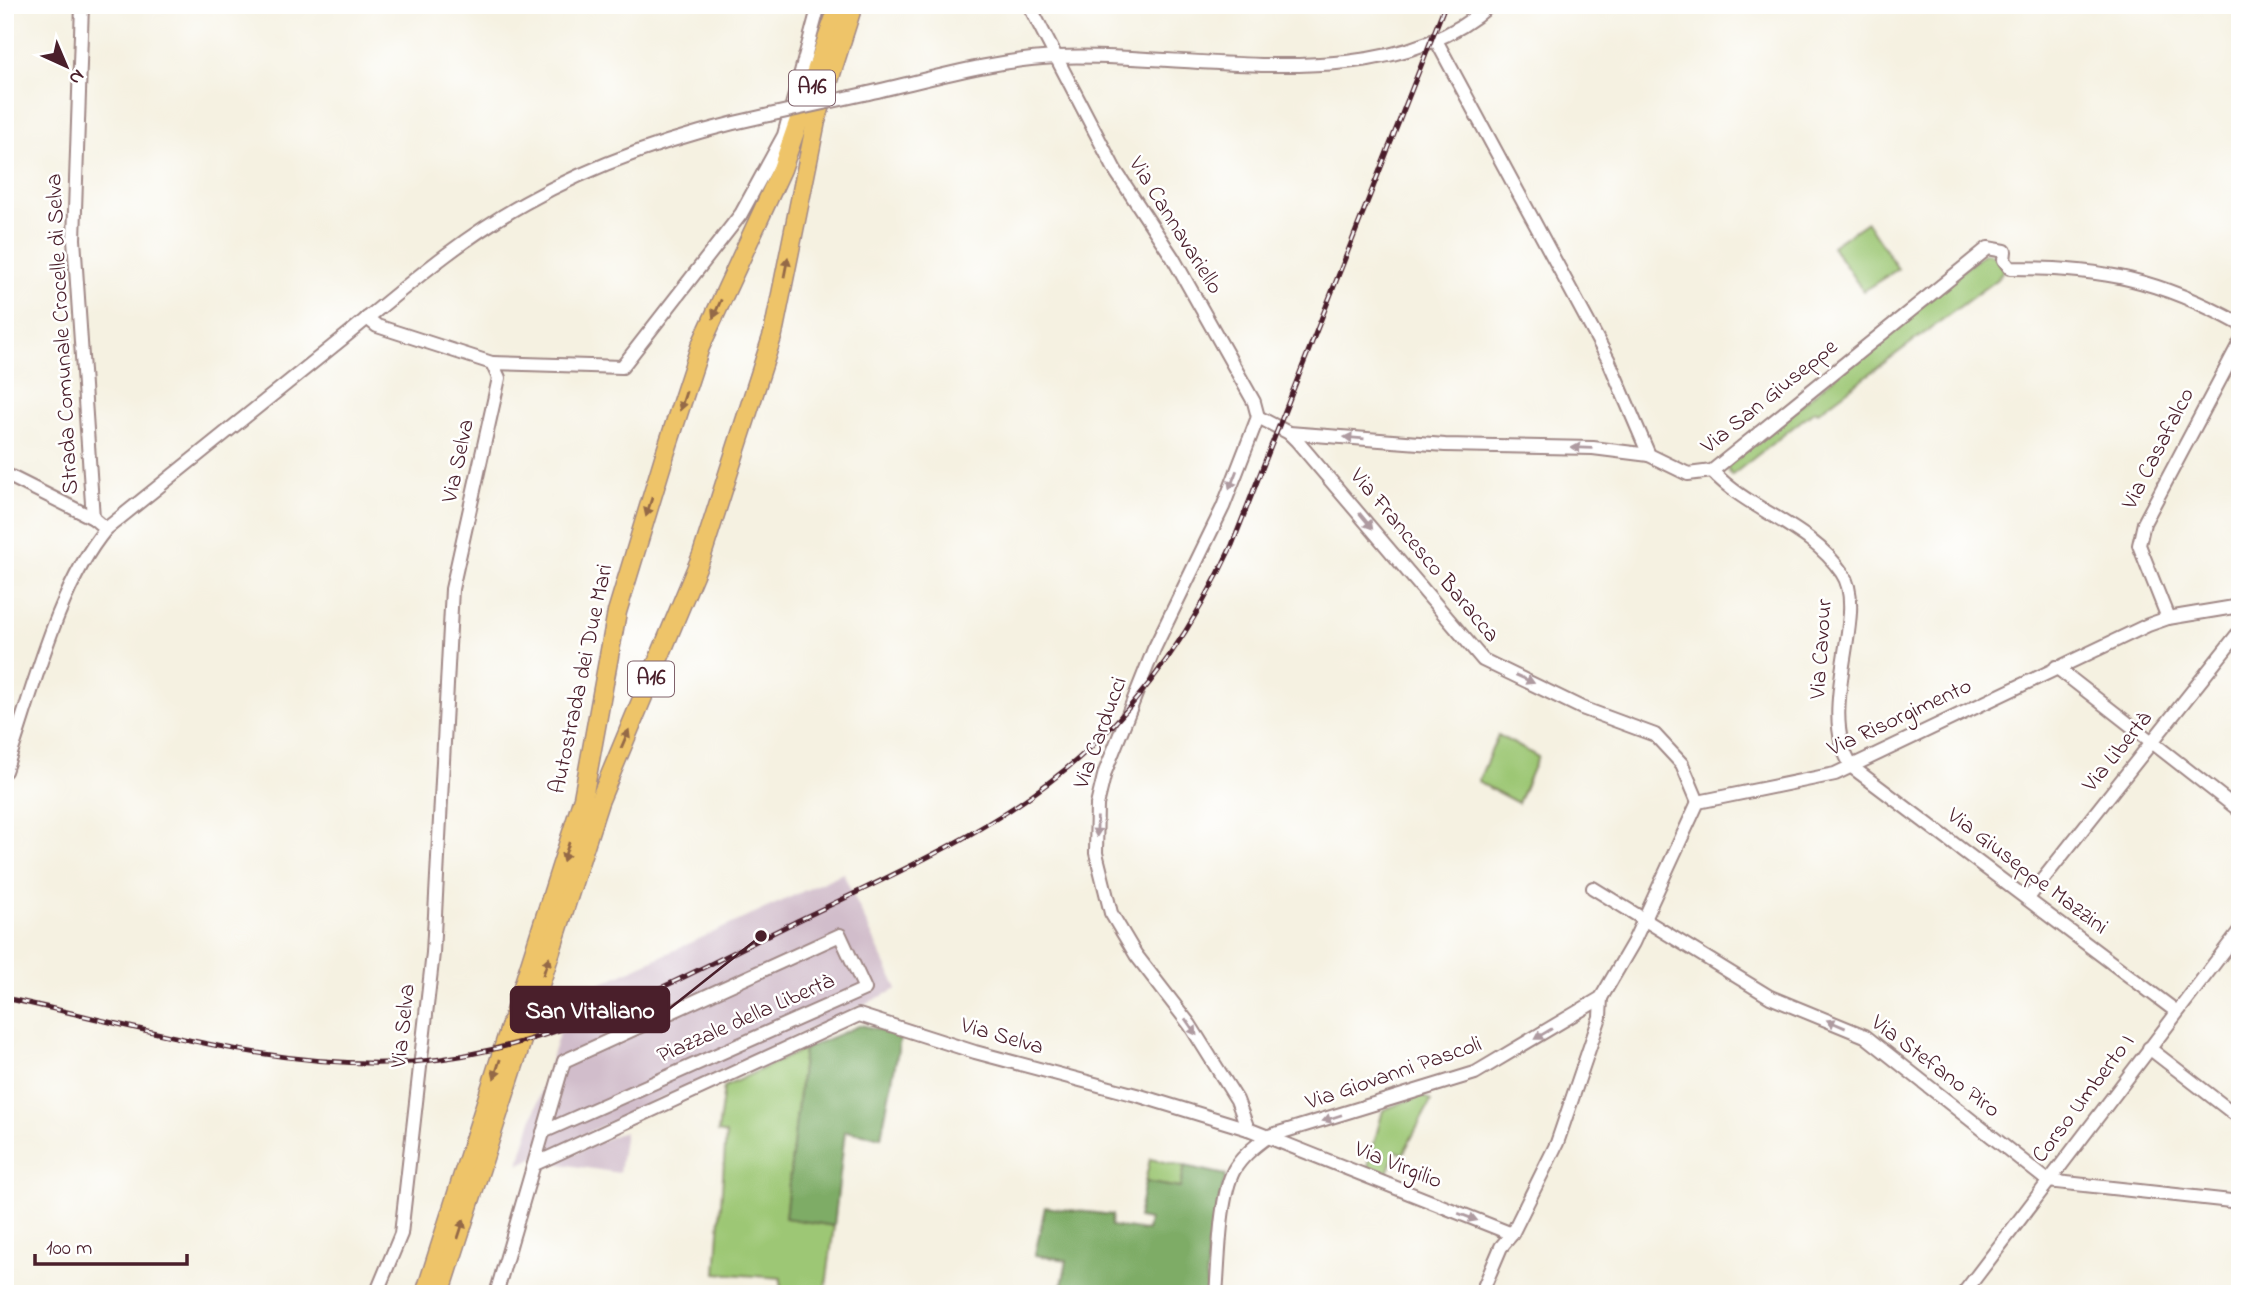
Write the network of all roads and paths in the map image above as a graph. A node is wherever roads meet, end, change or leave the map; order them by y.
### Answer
1 (82, 5) edge
2 (819, 5) edge
3 (839, 5) edge
4 (853, 5) edge
5 (1029, 5) edge
6 (1490, 5) edge
7 (1437, 42) junction
8 (1056, 57) junction
9 (367, 318) junction
10 (2240, 324) edge
11 (2240, 342) edge
12 (492, 363) junction
13 (1258, 416) junction
14 (1289, 433) junction
15 (1649, 455) junction
16 (1712, 471) junction
17 (5, 474) edge
18 (93, 518) junction
19 (106, 529) junction
20 (2240, 606) edge
21 (2168, 618) junction
22 (2240, 631) edge
23 (2056, 667) junction
24 (2153, 743) junction
25 (1852, 767) junction
26 (5, 771) edge
27 (1698, 802) junction
28 (2240, 811) edge
29 (1593, 888) dead end
30 (2028, 898) junction
31 (1644, 918) junction
32 (2240, 930) edge
33 (1601, 998) junction
34 (2177, 1012) junction
35 (2149, 1048) junction
36 (2233, 1112) dead end
37 (1248, 1129) junction
38 (543, 1132) junction
39 (1269, 1136) junction
40 (535, 1164) junction
41 (2048, 1181) junction
42 (2240, 1202) edge
43 (1511, 1234) junction
44 (376, 1294) edge
45 (425, 1294) edge
46 (440, 1294) edge
47 (496, 1294) edge
48 (1216, 1294) edge
49 (1481, 1294) edge
50 (1963, 1294) edge

1 - 18 street, Strada Comunale Crocelle di Selva
2 - 12 street
3 -> 45 highway, Autostrada dei Due Mari / A16
46 -> 4 highway, Autostrada dei Due Mari / A16
5 - 8 street, Via Cannavariello
6 - 7 street
7 - 8 street
7 - 15 street
8 - 9 street, bridge
8 - 13 street, Via Cannavariello
9 - 12 street
9 - 19 street
10 - 16 street, Via San Giuseppe
11 - 21 street, Via Casafalco
12 - 44 street, Via Selva
13 - 14 street, Via Francesco Baracca
13 -> 37 street, Via Carducci
15 -> 14 street, Via San Giuseppe
14 -> 27 street, Via Francesco Baracca
15 - 16 street, Via San Giuseppe
16 - 25 street, Via Cavour
17 - 18 street
18 - 19 street, Strada Comunale Crocelle di Selva
19 - 26 street
20 - 21 street, Via Risorgimento
21 - 23 street, Via Risorgimento
22 - 24 street, Via Libertà
23 - 24 street
23 - 25 street, Via Risorgimento
24 - 28 street
24 - 30 street, Via Libertà
25 - 27 street, Via Risorgimento
25 - 30 street, Via Giuseppe Mazzini
27 - 31 street
29 - 31 street, Via Stefano Piro
30 - 34 street, Via Giuseppe Mazzini
31 - 33 street
41 -> 31 street, Via Stefano Piro
32 - 34 street, Corso Umberto I
33 -> 39 street, Via Giovanni Pascoli
33 - 43 street
34 - 35 street, Corso Umberto I
35 - 36 street
35 - 41 street, Corso Umberto I
37 - 39 street, Via Selva
37 - 40 street, Via Selva
38 - 38 street, Piazzale della Libertà
38 - 40 street
39 -> 43 street, Via Virgilio
39 - 48 street
40 - 47 street
41 - 42 street
41 - 50 street, Corso Umberto I
43 - 49 street

